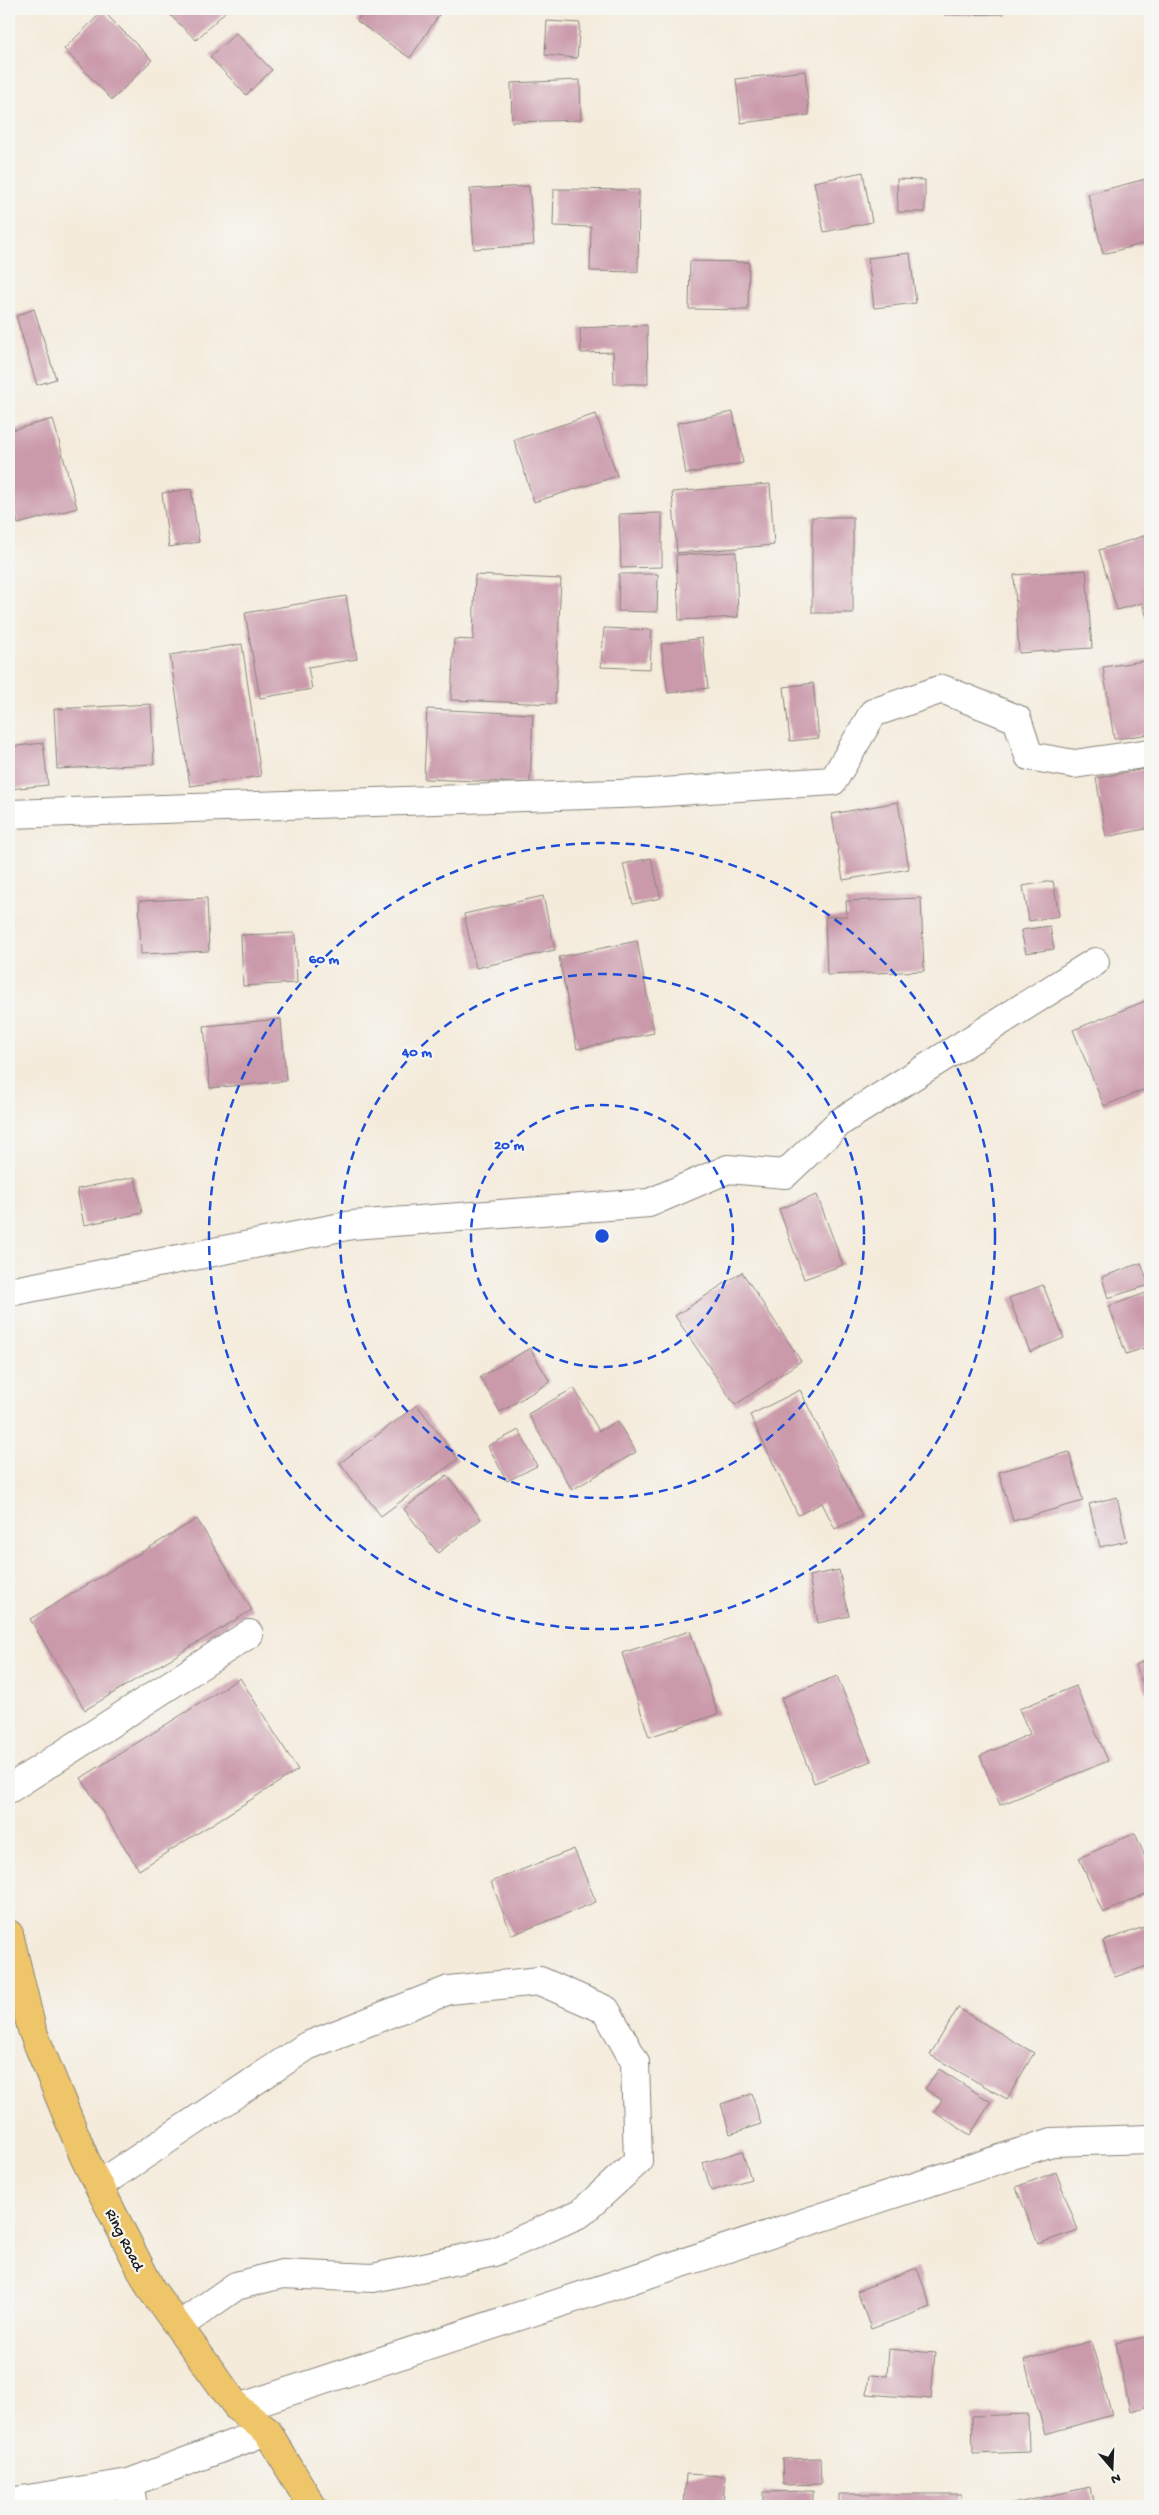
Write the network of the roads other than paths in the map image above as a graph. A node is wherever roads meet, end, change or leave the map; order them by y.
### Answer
1 (1150, 753) edge
2 (9, 814) edge
3 (1095, 962) dead end
4 (9, 1292) edge
5 (249, 1634) dead end
6 (9, 1789) edge
7 (9, 1934) edge
8 (1150, 2139) edge
9 (99, 2185) junction
10 (179, 2326) junction
11 (238, 2408) junction
12 (267, 2431) junction
13 (131, 2495) edge
14 (9, 2502) edge
15 (312, 2506) edge

1 - 2 street
3 - 4 street
5 - 6 street
7 - 9 main road, Ring Road
8 - 11 street
9 - 10 main road, Ring Road
9 - 10 street
10 - 11 main road, Ring Road
11 - 12 main road, Ring Road
12 - 13 street
12 - 15 main road, Ring Road
13 - 14 street

